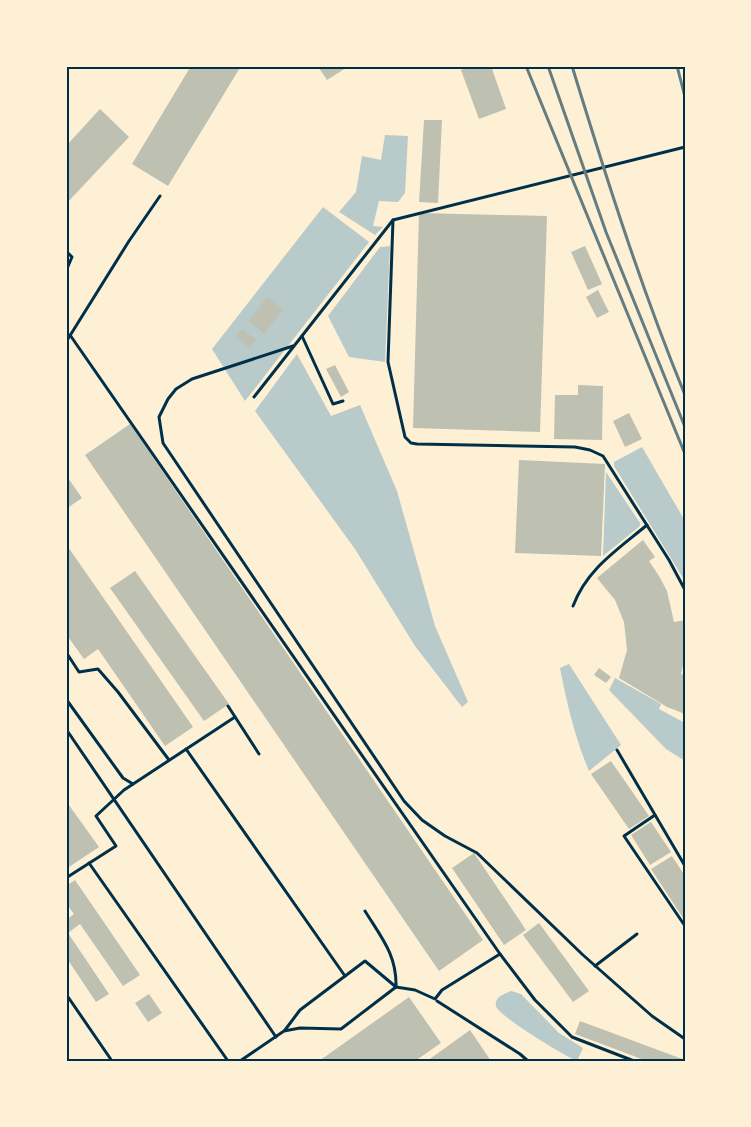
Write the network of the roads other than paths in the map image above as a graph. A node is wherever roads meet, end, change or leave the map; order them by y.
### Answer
1 (685, 147) edge
2 (160, 196) dead end
3 (393, 220) junction
4 (66, 251) edge
5 (66, 271) edge
6 (70, 335) junction
7 (302, 336) junction
8 (66, 342) edge
9 (293, 346) junction
10 (254, 397) dead end
11 (343, 401) dead end
12 (647, 525) junction
13 (685, 590) edge
14 (573, 606) dead end
15 (66, 652) edge
16 (66, 699) edge
17 (228, 706) dead end
18 (235, 717) junction
19 (66, 729) edge
20 (186, 749) junction
21 (617, 750) dead end
22 (259, 754) dead end
23 (169, 760) junction
24 (133, 784) junction
25 (114, 801) junction
26 (655, 815) junction
27 (89, 863) junction
28 (685, 866) edge
29 (66, 878) edge
30 (365, 911) dead end
31 (685, 926) edge
32 (637, 934) dead end
33 (500, 954) junction
34 (595, 966) junction
35 (345, 976) junction
36 (396, 987) junction
37 (66, 994) edge
38 (438, 1001) dead end
39 (284, 1032) junction
40 (276, 1037) junction
41 (685, 1039) edge
42 (112, 1061) edge
43 (228, 1061) edge
44 (240, 1061) edge
45 (528, 1061) edge
46 (634, 1061) edge

1 - 3 lane
2 - 6 lane
3 - 7 lane
3 - 12 lane
4 - 5 lane
6 - 8 lane
6 - 33 lane
7 - 9 lane
7 - 11 lane
9 - 10 lane
9 - 34 lane
12 - 13 lane
12 - 14 lane
15 - 23 lane
16 - 24 lane
17 - 18 lane
18 - 20 lane
18 - 22 lane
19 - 25 lane
20 - 23 lane
20 - 35 lane
21 - 26 lane
23 - 24 lane
24 - 25 lane
25 - 27 lane
25 - 40 lane
26 - 28 lane
26 - 31 lane
27 - 29 lane
27 - 43 lane
30 - 36 lane
32 - 34 lane
33 - 36 lane
33 - 46 lane
34 - 41 lane
35 - 36 lane
35 - 39 lane
36 - 39 lane
37 - 42 lane
38 - 45 lane
39 - 40 lane
40 - 44 lane

